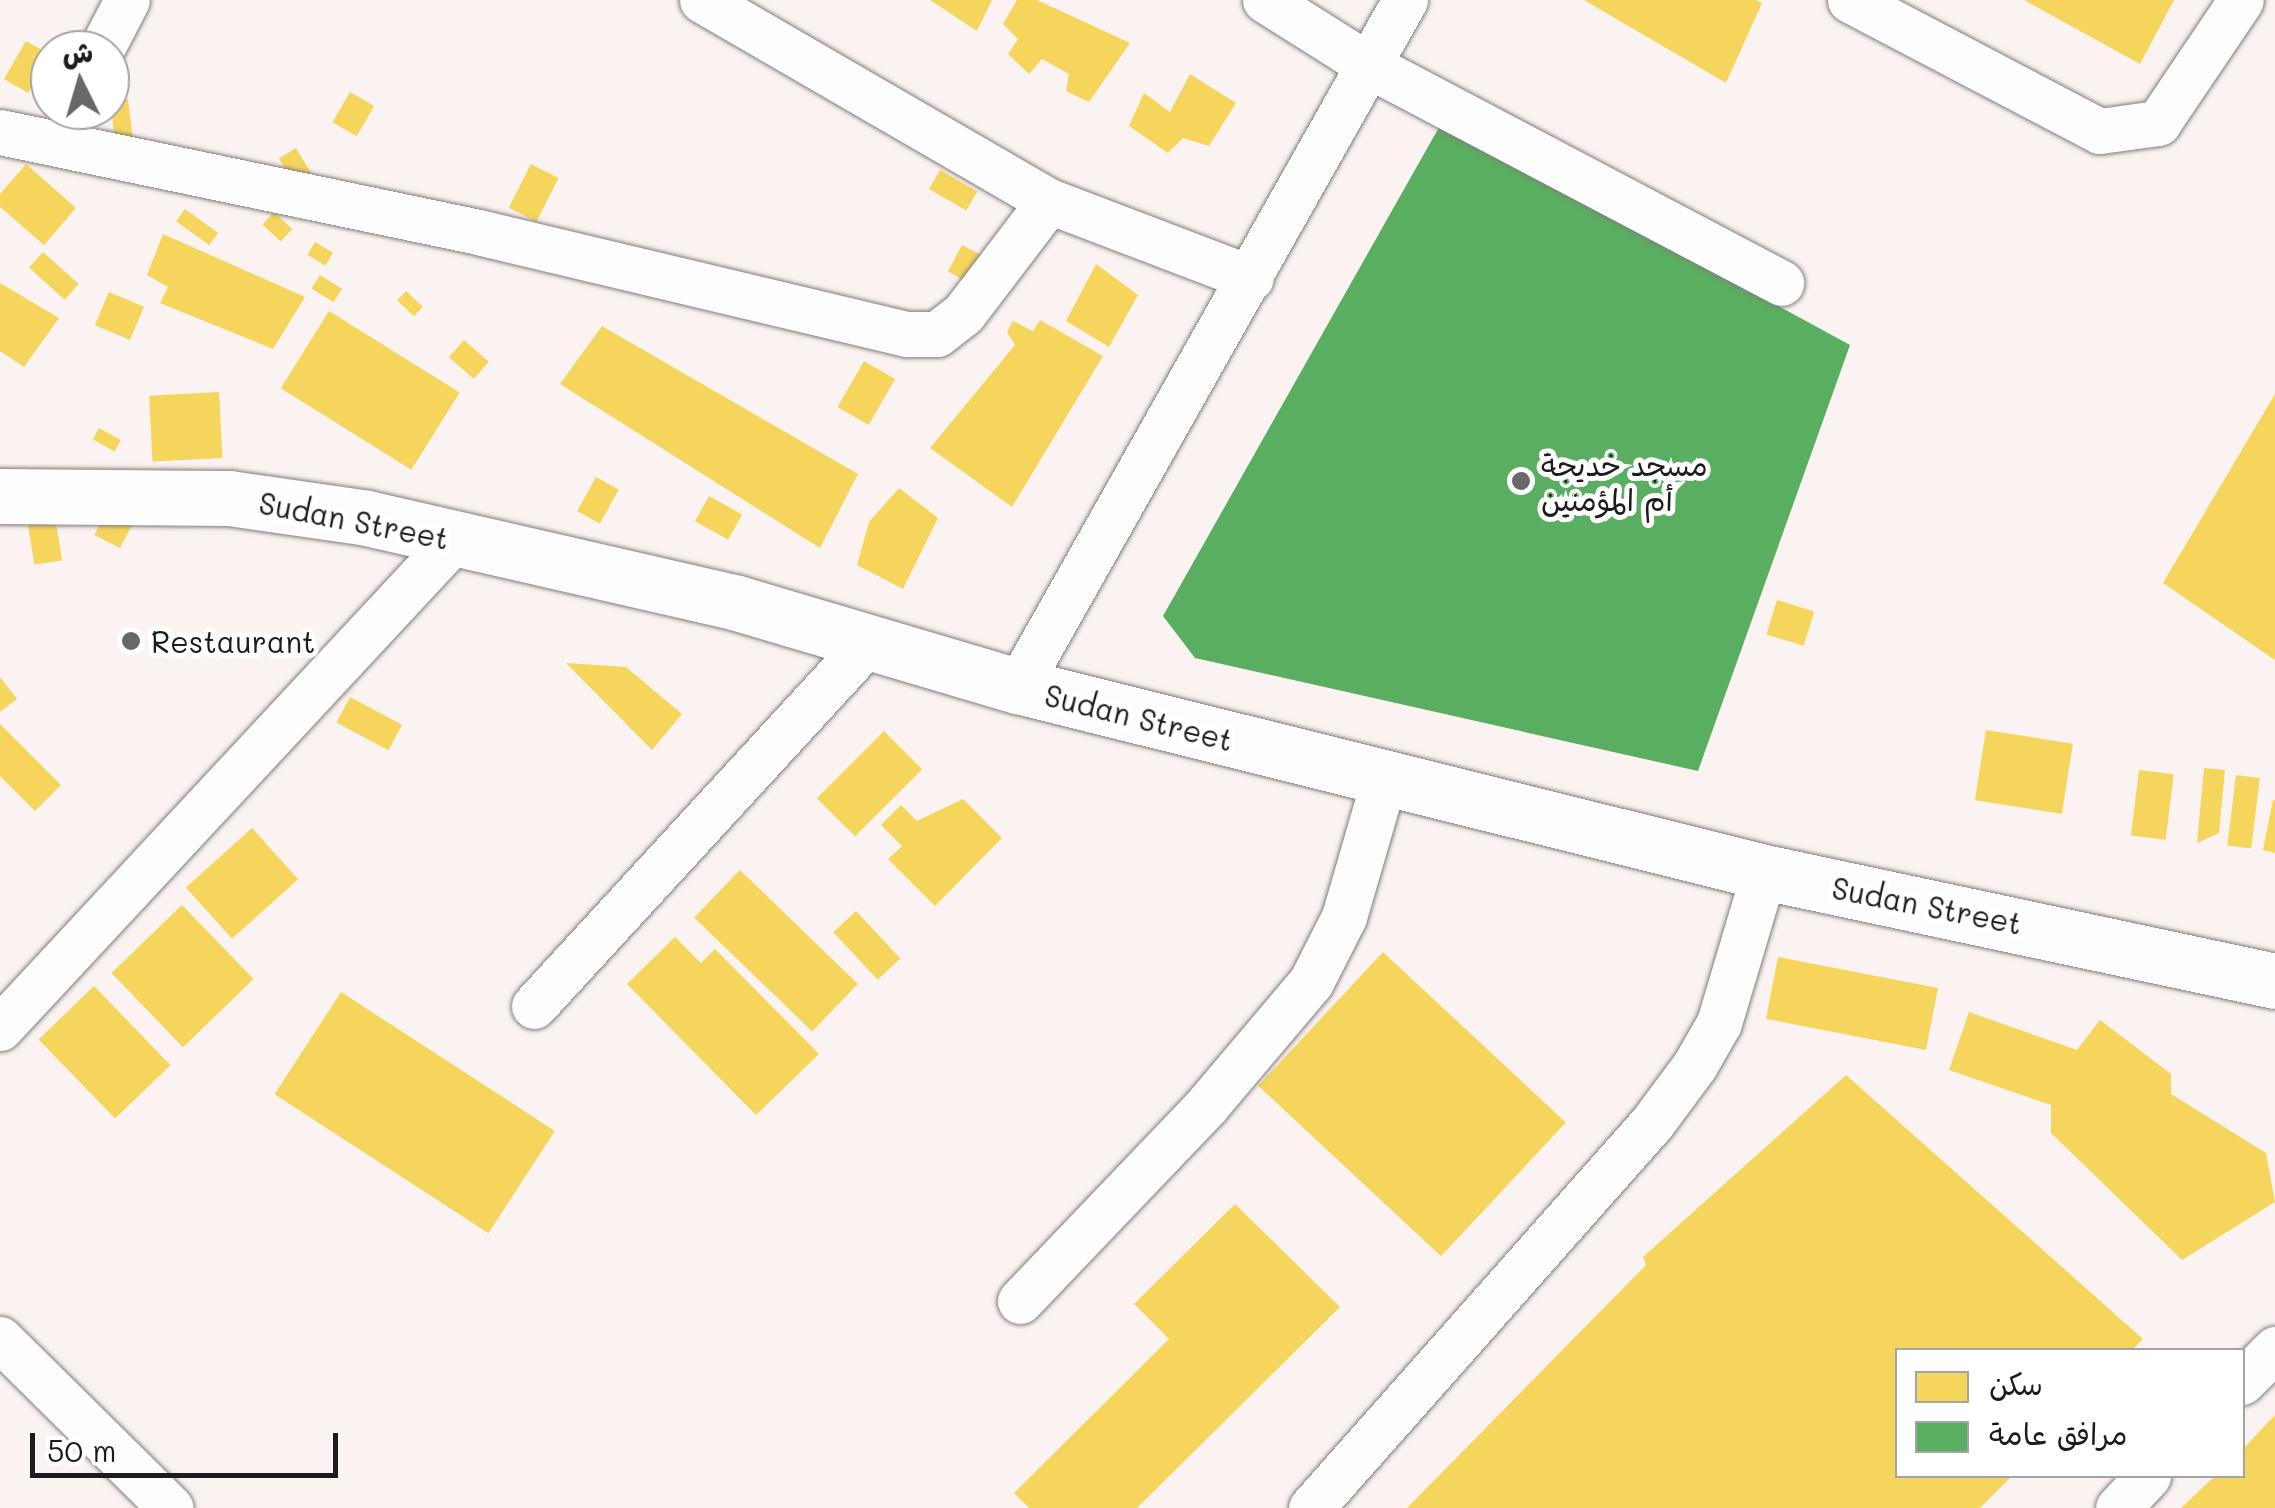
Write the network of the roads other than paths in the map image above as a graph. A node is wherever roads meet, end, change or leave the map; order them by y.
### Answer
1 (128, 0) edge
2 (702, 0) edge
3 (1265, 0) edge
4 (1406, 0) edge
5 (1850, 0) edge
6 (2241, 0) edge
7 (112, 30) edge
8 (1370, 66) junction
9 (30, 130) edge
10 (72, 130) edge
11 (0, 132) edge
12 (1050, 202) junction
13 (1251, 278) junction
14 (1781, 283) dead end
15 (0, 496) edge
16 (455, 539) junction
17 (870, 641) junction
18 (1018, 686) junction
19 (1384, 779) junction
20 (1764, 872) junction
21 (2275, 981) edge
22 (534, 1006) dead end
23 (0, 1028) edge
24 (1020, 1301) dead end
25 (0, 1339) edge
26 (2275, 1349) edge
27 (2245, 1379) edge
28 (2146, 1478) edge
29 (171, 1508) edge
30 (1311, 1508) edge
31 (2118, 1508) edge

1 - 7 street
2 - 12 street
3 - 8 street
4 - 8 street
5 - 6 street
8 - 13 street
8 - 14 street
9 - 11 street
10 - 12 street
12 - 13 street
13 - 18 street
15 - 16 main road, Sudan Street
16 - 17 main road, Sudan Street
16 - 23 street
17 - 18 main road, Sudan Street
17 - 22 street
18 - 19 main road, Sudan Street
19 - 20 main road, Sudan Street
19 - 24 street
20 - 21 main road, Sudan Street
20 - 30 street
25 - 29 street
26 - 27 street
28 - 31 street

